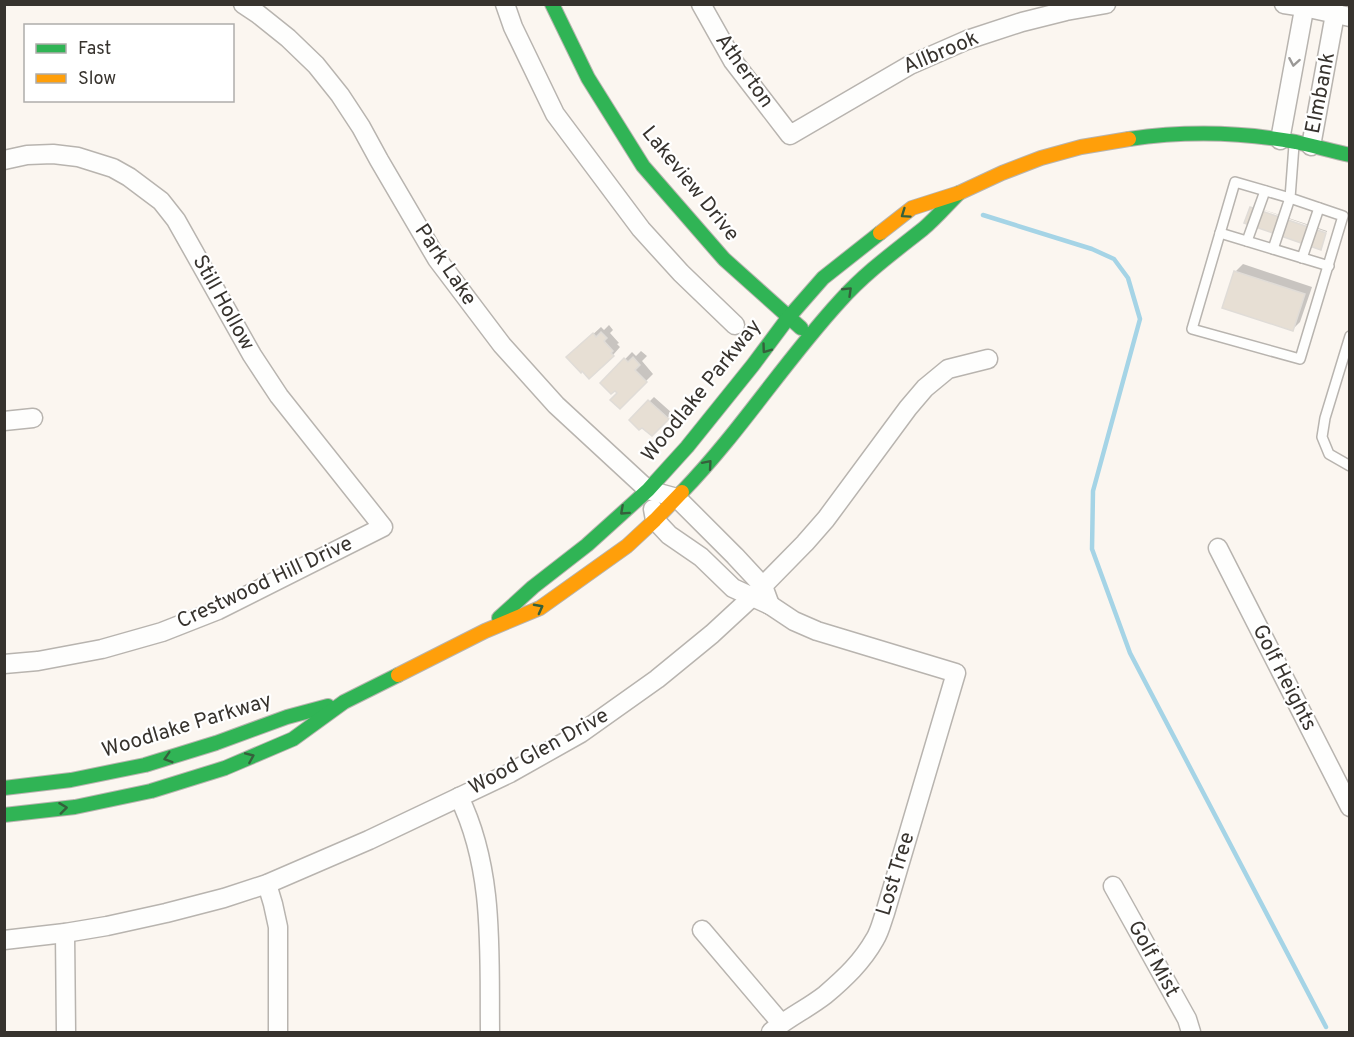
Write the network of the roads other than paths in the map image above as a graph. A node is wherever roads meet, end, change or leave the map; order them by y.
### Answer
1 (243, 4) edge
2 (505, 4) edge
3 (552, 4) edge
4 (701, 4) edge
5 (1106, 4) edge
6 (1284, 4) edge
7 (1305, 6) edge
8 (1339, 12) edge
9 (790, 135) joint
10 (1295, 143) junction
11 (1350, 155) edge
12 (10, 158) edge
13 (1265, 191) junction
14 (959, 194) junction
15 (1290, 198) junction
16 (1319, 208) junction
17 (1220, 232) junction
18 (1247, 241) junction
19 (1273, 249) junction
20 (1302, 258) junction
21 (1329, 266) junction
22 (788, 318) junction
23 (735, 326) dead end
24 (809, 334) junction
25 (1350, 336) edge
26 (988, 359) dead end
27 (33, 418) dead end
28 (4, 421) edge
29 (1350, 466) edge
30 (648, 490) junction
31 (677, 498) junction
32 (655, 520) junction
33 (383, 527) joint
34 (717, 539) junction
35 (1218, 548) dead end
36 (701, 557) junction
37 (757, 592) junction
38 (485, 631) junction
39 (4, 664) edge
40 (344, 702) junction
41 (4, 788) edge
42 (459, 797) junction
43 (1350, 807) edge
44 (4, 815) edge
45 (267, 884) junction
46 (1113, 886) dead end
47 (702, 930) dead end
48 (65, 933) junction
49 (4, 940) edge
50 (776, 1028) edge
51 (66, 1032) edge
52 (278, 1032) edge
53 (490, 1032) edge
54 (1191, 1032) edge

1 - 30 street, Park Lake
2 - 23 street
3 - 22 street, Lakeview Drive
4 - 9 street, Atherton
5 - 9 street, Allbrook
6 - 7 street
7 - 8 street
7 -> 10 street, Elmbank
8 - 10 street, Elmbank
10 - 11 street, Woodlake Parkway
10 - 14 street, Woodlake Parkway
10 - 15 lane
12 - 33 street, Still Hollow
13 - 15 lane
13 - 17 lane
13 - 18 lane
14 -> 22 street, Woodlake Parkway
24 -> 14 street, Woodlake Parkway
15 - 16 lane
15 - 19 lane
16 - 20 lane
16 - 21 lane
17 - 18 lane
17 - 21 lane
18 - 19 lane
19 - 20 lane
20 - 21 lane
22 - 24 street, Lakeview Drive
22 -> 30 street, Woodlake Parkway
31 -> 24 street, Woodlake Parkway
25 - 29 lane
26 - 37 street, Wood Glen Drive
27 - 28 street
30 - 31 street, Park Lake
30 - 32 street
30 -> 38 street, Woodlake Parkway
31 - 32 street, Woodlake Parkway
31 - 34 street
32 - 36 street
38 -> 32 street, Woodlake Parkway
33 - 39 street, Crestwood Hill Drive
34 - 36 street
34 - 37 street
35 - 43 street, Golf Heights
36 - 37 street
37 - 42 street, Wood Glen Drive
37 - 50 street, Lost Tree
38 - 40 street, Woodlake Parkway
40 -> 41 street, Woodlake Parkway
44 -> 40 street, Woodlake Parkway
42 - 45 street, Wood Glen Drive
42 - 53 street
45 - 48 street, Wood Glen Drive
45 - 52 street
46 - 54 street, Golf Mist
47 - 50 street
48 - 49 street, Wood Glen Drive
48 - 51 street

